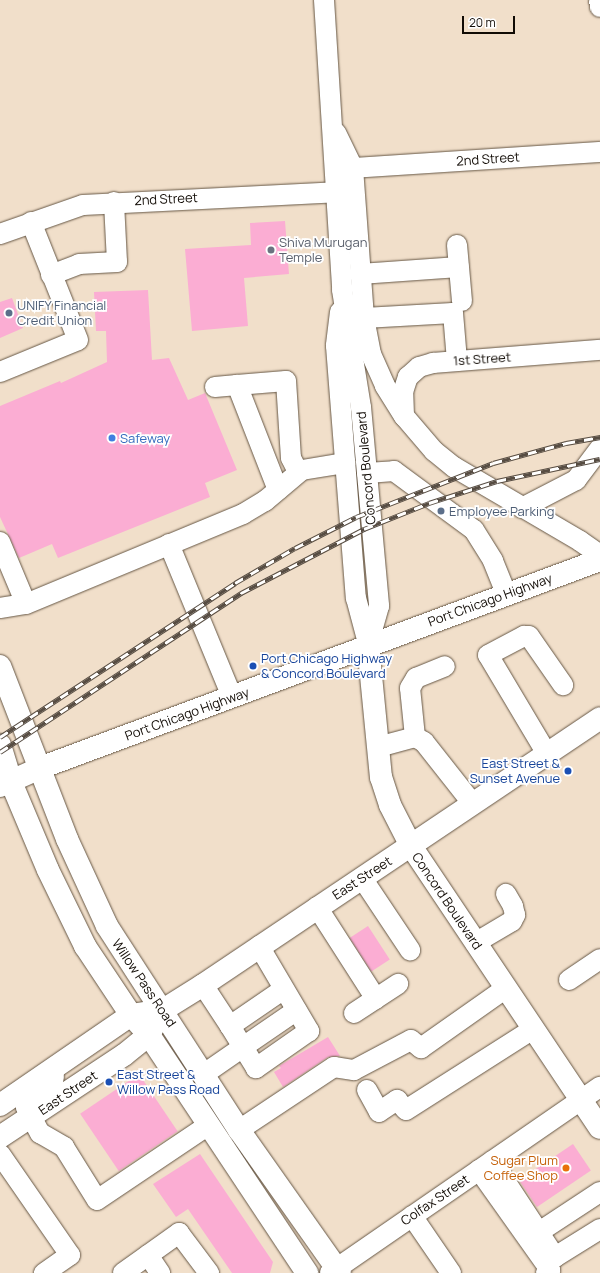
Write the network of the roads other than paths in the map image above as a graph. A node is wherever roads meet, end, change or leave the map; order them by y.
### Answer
1 (324, 0) edge
2 (600, 0) edge
3 (600, 7) edge
4 (331, 124) junction
5 (600, 152) edge
6 (353, 168) junction
7 (336, 192) junction
8 (114, 202) junction
9 (31, 222) junction
10 (0, 234) edge
11 (457, 245) dead end
12 (459, 268) junction
13 (360, 274) junction
14 (51, 275) junction
15 (342, 290) junction
16 (462, 301) dead end
17 (364, 318) junction
18 (600, 350) edge
19 (458, 361) junction
20 (0, 372) edge
21 (237, 386) junction
22 (215, 387) dead end
23 (404, 416) junction
24 (600, 448) edge
25 (345, 463) junction
26 (298, 472) junction
27 (594, 472) edge
28 (367, 473) junction
29 (278, 490) junction
30 (522, 508) junction
31 (0, 542) edge
32 (168, 544) junction
33 (600, 555) edge
34 (600, 560) edge
35 (506, 594) junction
36 (26, 604) junction
37 (0, 608) edge
38 (368, 645) junction
39 (0, 666) edge
40 (445, 666) dead end
41 (563, 685) dead end
42 (232, 697) junction
43 (600, 718) edge
44 (415, 737) junction
45 (0, 745) edge
46 (378, 747) junction
47 (547, 754) junction
48 (40, 768) junction
49 (5, 784) edge
50 (473, 804) junction
51 (411, 846) junction
52 (362, 878) junction
53 (506, 894) dead end
54 (317, 907) junction
55 (475, 943) junction
56 (258, 946) junction
57 (410, 950) dead end
58 (600, 959) edge
59 (569, 980) dead end
60 (203, 984) junction
61 (398, 984) dead end
62 (506, 988) junction
63 (284, 989) junction
64 (376, 999) junction
65 (163, 1010) junction
66 (354, 1013) dead end
67 (131, 1014) junction
68 (230, 1026) junction
69 (533, 1029) junction
70 (149, 1035) junction
71 (243, 1047) junction
72 (58, 1067) junction
73 (204, 1074) junction
74 (600, 1087) edge
75 (367, 1090) dead end
76 (581, 1100) junction
77 (0, 1105) edge
78 (30, 1118) junction
79 (207, 1126) junction
80 (600, 1128) edge
81 (240, 1130) junction
82 (0, 1137) edge
83 (0, 1154) edge
84 (486, 1166) junction
85 (598, 1198) edge
86 (412, 1216) junction
87 (600, 1229) edge
88 (539, 1232) junction
89 (148, 1255) junction
90 (335, 1272) edge
91 (44, 1273) edge
92 (123, 1273) edge
93 (160, 1273) edge
94 (209, 1273) edge
95 (307, 1273) edge
96 (451, 1273) edge
97 (546, 1273) edge

1 - 4 street, Concord Boulevard
2 - 3 street
4 - 6 street, Concord Boulevard
4 - 7 street, Concord Boulevard
5 - 6 street, 2nd Street
6 - 13 street, Concord Boulevard
7 - 8 street, 2nd Street
7 - 15 street, Concord Boulevard
8 - 9 street, 2nd Street
8 - 14 street
9 - 10 street, 2nd Street
9 - 14 street
11 - 12 street
12 - 13 street
12 - 16 street
13 - 17 street, Concord Boulevard
14 - 20 street
15 - 25 street, Concord Boulevard
15 - 28 street, Concord Boulevard
17 - 19 street
17 - 23 street, Concord Boulevard
18 - 19 street, 1st Street
19 - 23 street, 1st Street
21 - 22 street
21 - 26 street
21 - 29 street
23 - 30 street, Concord Boulevard
24 - 27 street
25 - 26 street
25 - 38 street, Concord Boulevard
26 - 29 street
27 - 30 street
28 - 35 street
28 - 38 street, Concord Boulevard
29 - 32 street
30 - 33 street, Concord Boulevard
31 - 36 street
32 - 36 street
32 - 42 street
34 - 35 main road, Port Chicago Highway
35 - 38 main road, Port Chicago Highway
36 - 37 street
38 - 42 main road, Port Chicago Highway
38 - 46 main road, Concord Boulevard
39 - 48 main road, Willow Pass Road
40 - 44 street
41 - 47 street
42 - 48 main road, Port Chicago Highway
43 - 47 main road, East Street
44 - 46 street
44 - 50 street
45 - 49 main road, Willow Pass Road
46 - 51 main road, Concord Boulevard
47 - 50 main road, East Street
48 - 49 main road, Port Chicago Highway
48 - 65 main road, Willow Pass Road
49 - 67 main road, Willow Pass Road
50 - 51 main road, East Street
51 - 52 main road, East Street
51 - 55 main road, Concord Boulevard
52 - 54 main road, East Street
52 - 57 street
53 - 55 street
54 - 56 main road, East Street
54 - 64 street
55 - 62 main road, Concord Boulevard
56 - 60 main road, East Street
56 - 63 street
58 - 59 street
60 - 65 main road, East Street
60 - 68 street
61 - 64 street
62 - 69 main road, Concord Boulevard
62 - 81 street
63 - 68 street
63 - 71 street
64 - 66 street
65 - 67 main road, East Street
65 - 70 main road, East Street
65 - 73 main road, Willow Pass Road
67 - 70 main road, Willow Pass Road
67 - 72 main road, East Street
68 - 71 street
69 - 75 street
69 - 76 main road, Concord Boulevard
70 - 78 main road, East Street
70 - 79 main road, Willow Pass Road
71 - 73 street
72 - 77 main road, East Street
72 - 78 street
73 - 81 main road, Willow Pass Road
74 - 76 street, Colfax Street
76 - 80 main road, Concord Boulevard
76 - 84 street, Colfax Street
78 - 79 street
78 - 82 main road, East Street
79 - 95 main road, Willow Pass Road
81 - 90 main road, Willow Pass Road
83 - 91 street
84 - 86 street, Colfax Street
84 - 88 street
84 - 97 street
85 - 88 street
86 - 90 street, Colfax Street
86 - 96 street
87 - 88 street
89 - 92 street
89 - 93 street
89 - 94 street

